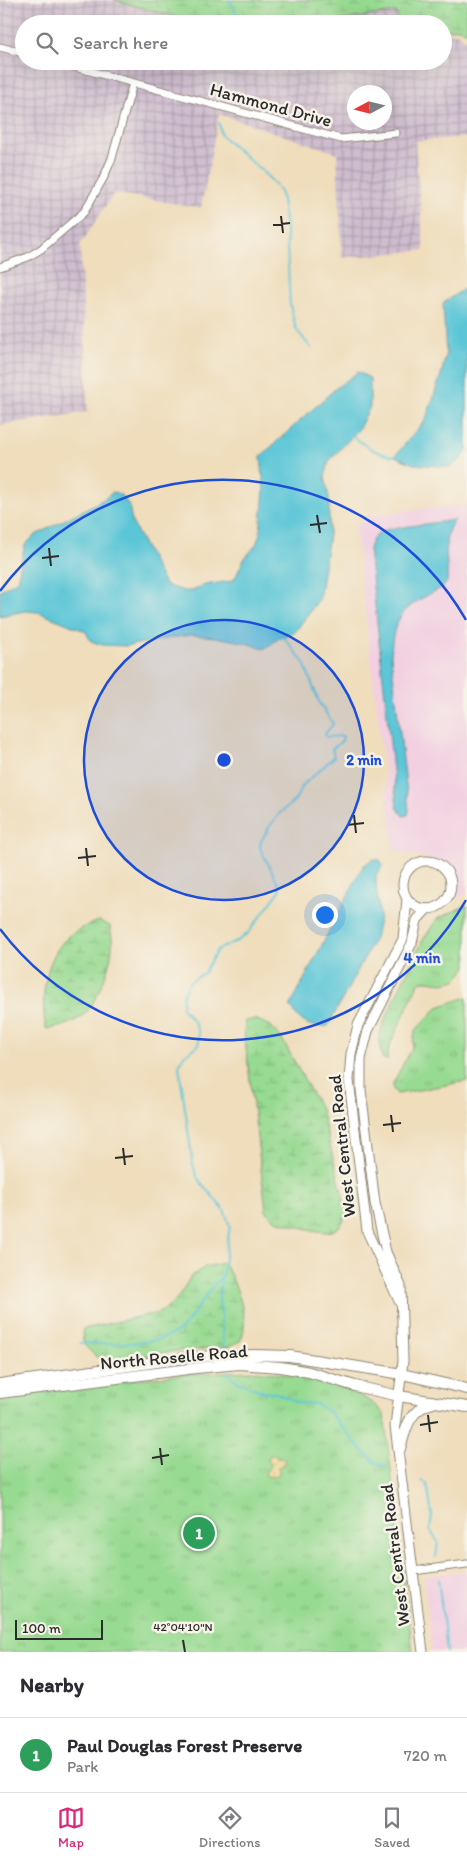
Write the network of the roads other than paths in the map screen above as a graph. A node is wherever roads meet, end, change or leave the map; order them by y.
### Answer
1 (0, 47) edge
2 (15, 51) edge
3 (87, 70) edge
4 (133, 82) junction
5 (396, 133) dead end
6 (0, 267) edge
7 (407, 898) junction
8 (426, 909) junction
9 (352, 1048) junction
10 (363, 1051) junction
11 (365, 1124) junction
12 (354, 1125) junction
13 (375, 1203) junction
14 (363, 1205) junction
15 (401, 1306) junction
16 (402, 1374) junction
17 (0, 1384) edge
18 (467, 1389) edge
19 (0, 1393) edge
20 (398, 1396) junction
21 (437, 1402) junction
22 (467, 1407) edge
23 (399, 1452) junction
24 (467, 1564) edge
25 (413, 1571) junction
26 (423, 1652) edge

1 - 2 street
3 - 4 street, Hammond Drive
4 - 5 street, Hammond Drive
4 - 6 street
7 - 8 street
7 - 8 street
7 - 9 street, West Central Road
8 - 10 street, West Central Road
9 - 10 street
9 - 12 street, West Central Road
10 - 11 street, West Central Road
11 - 12 street
11 - 13 street, West Central Road
12 - 14 street, West Central Road
13 - 14 street
13 - 15 street, West Central Road
14 - 15 street, West Central Road
15 - 16 street, West Central Road
16 - 17 main road, North Roselle Road
16 - 18 main road, North Roselle Road
16 - 20 street, West Central Road
19 - 20 main road, North Roselle Road
20 - 21 main road, North Roselle Road
20 - 23 street, West Central Road
21 - 22 main road, North Roselle Road
21 - 23 main road
23 - 25 street, West Central Road
24 - 25 street
25 - 26 street, West Central Road

